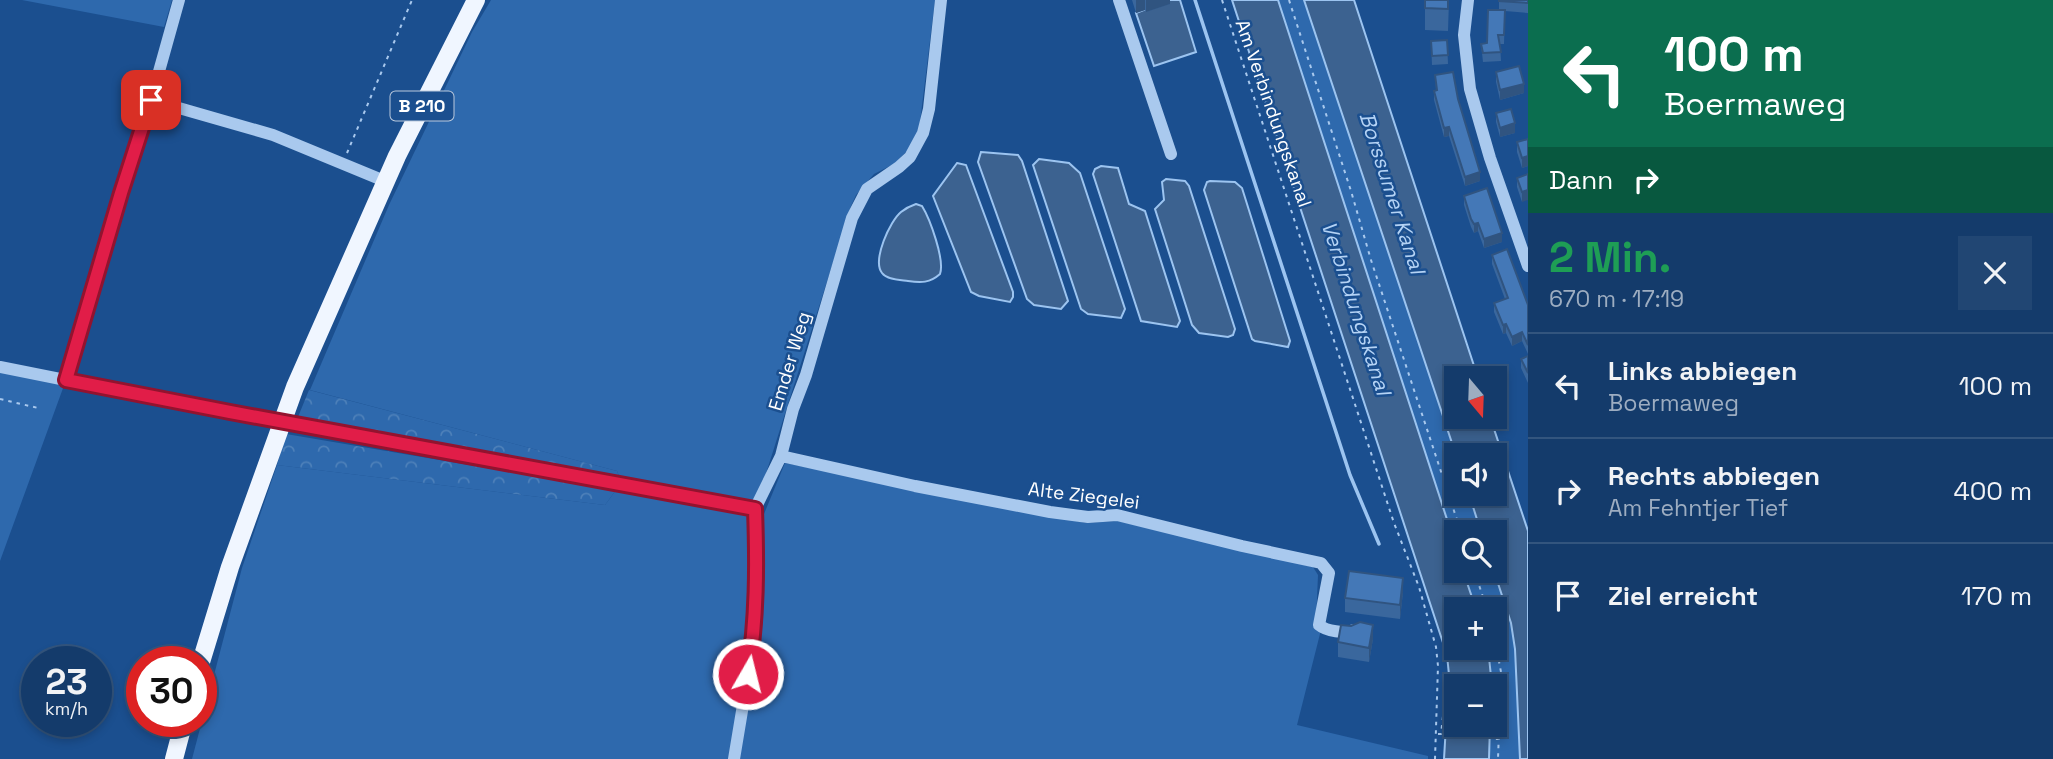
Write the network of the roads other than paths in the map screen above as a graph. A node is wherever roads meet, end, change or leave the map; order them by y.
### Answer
1 (178, 0) edge
2 (476, 0) edge
3 (941, 0) edge
4 (1119, 0) edge
5 (1468, 0) edge
6 (151, 100) junction
7 (1171, 154) dead end
8 (387, 181) junction
9 (1528, 266) edge
10 (0, 367) edge
11 (66, 380) junction
12 (781, 456) junction
13 (755, 509) junction
14 (1362, 626) edge
15 (206, 646) edge
16 (180, 737) edge
17 (174, 759) edge
18 (734, 759) edge

1 - 6 street
2 - 8 main road, B 210
3 - 12 street, Emder Weg
4 - 7 street
5 - 9 street
6 - 8 street
6 - 11 street
8 - 15 main road, B 210
10 - 11 street
11 - 13 street, bridge
12 - 13 street, Emder Weg
12 - 14 street, Alte Ziegelei
13 - 18 street, Emder Weg
16 - 17 main road

